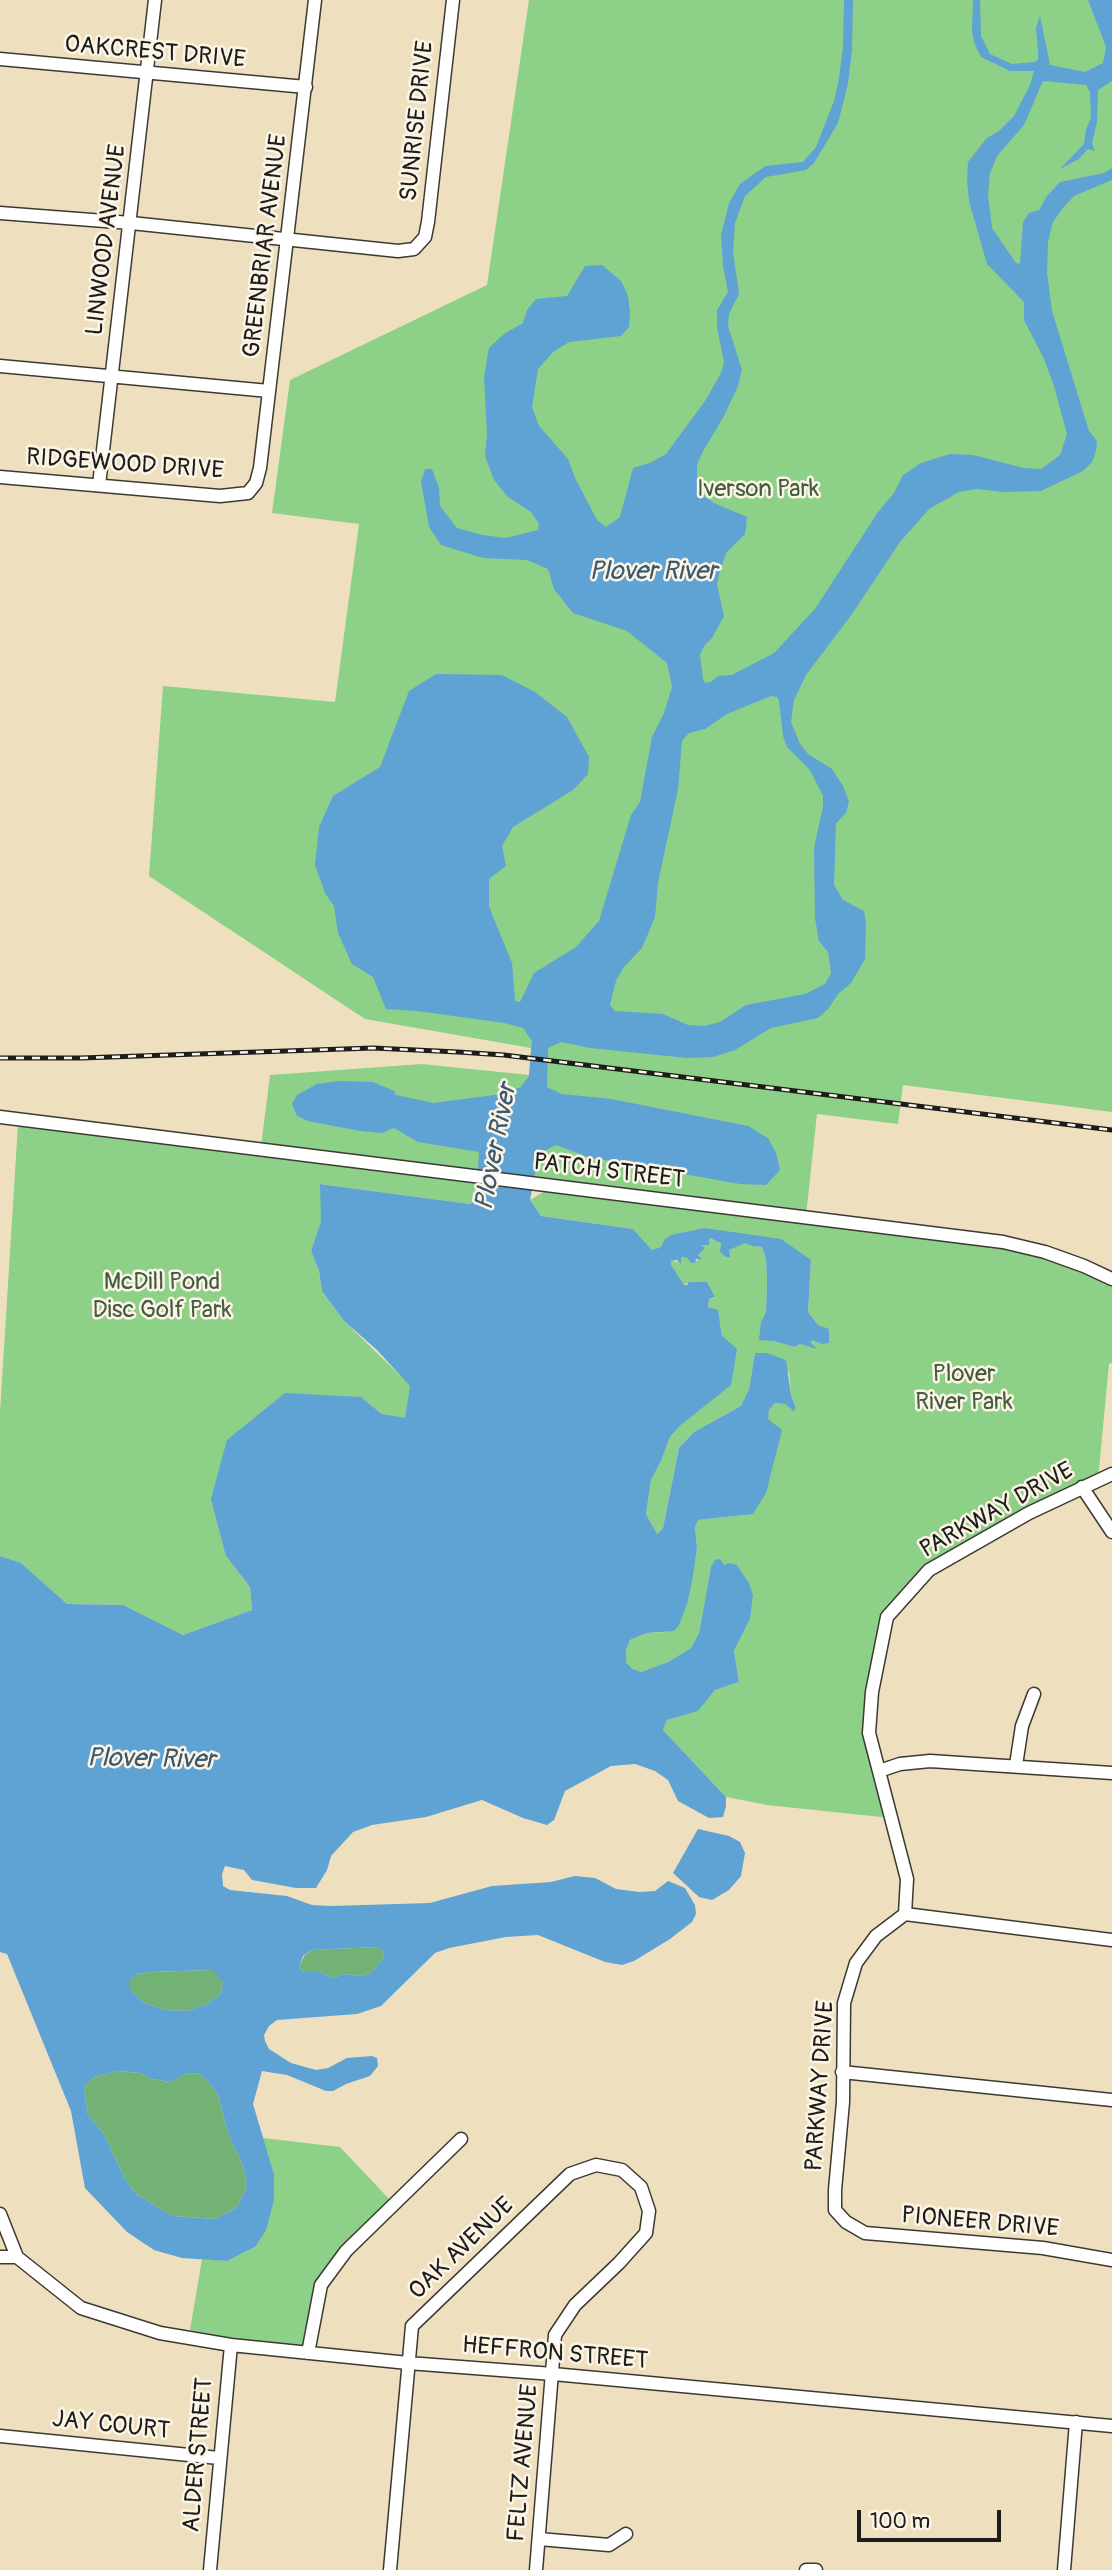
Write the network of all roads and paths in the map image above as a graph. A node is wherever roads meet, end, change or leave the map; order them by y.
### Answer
1 (155, 0) edge
2 (316, 0) edge
3 (453, 0) edge
4 (0, 59) edge
5 (148, 73) junction
6 (306, 87) junction
7 (0, 213) edge
8 (131, 223) junction
9 (287, 239) junction
10 (0, 366) edge
11 (113, 376) junction
12 (269, 391) junction
13 (0, 477) edge
14 (99, 485) junction
15 (248, 493) joint
16 (0, 1117) edge
17 (1112, 1279) edge
18 (1112, 1474) edge
19 (1082, 1487) junction
20 (1112, 1532) edge
21 (1034, 1694) dead end
22 (1016, 1765) junction
23 (879, 1772) junction
24 (1112, 1773) edge
25 (905, 1914) junction
26 (1112, 1940) edge
27 (842, 2073) junction
28 (1112, 2100) edge
29 (461, 2139) dead end
30 (641, 2187) joint
31 (0, 2214) edge
32 (846, 2222) joint
33 (0, 2257) edge
34 (17, 2257) junction
35 (1112, 2260) edge
36 (231, 2345) junction
37 (308, 2353) junction
38 (408, 2363) junction
39 (553, 2374) junction
40 (1076, 2422) junction
41 (1112, 2426) edge
42 (0, 2436) edge
43 (219, 2458) junction
44 (626, 2534) dead end
45 (539, 2539) junction
46 (210, 2570) edge
47 (390, 2570) edge
48 (536, 2570) edge
49 (806, 2570) edge
50 (816, 2570) edge
51 (1063, 2570) edge

1 - 5 street, LINWOOD AVENUE
2 - 6 street, GREENBRIAR AVENUE
3 - 9 street, SUNRISE DRIVE
4 - 5 street, OAKCREST DRIVE
5 - 6 street, OAKCREST DRIVE
5 - 8 street, LINWOOD AVENUE
6 - 9 street, GREENBRIAR AVENUE
7 - 8 street
8 - 9 street
8 - 11 street, LINWOOD AVENUE
9 - 12 street, GREENBRIAR AVENUE
10 - 11 street
11 - 12 street
11 - 14 street, LINWOOD AVENUE
12 - 15 street, GREENBRIAR AVENUE
13 - 14 street, RIDGEWOOD DRIVE
14 - 15 street, RIDGEWOOD DRIVE
16 - 17 street, PATCH STREET
18 - 19 street, PARKWAY DRIVE
19 - 20 street
19 - 23 street, PARKWAY DRIVE
21 - 22 street
22 - 23 street
22 - 24 street
23 - 25 street, PARKWAY DRIVE
25 - 26 street
25 - 27 street, PARKWAY DRIVE
27 - 28 street
27 - 32 street, PARKWAY DRIVE
29 - 37 street
30 - 38 street, OAK AVENUE
30 - 39 street, FELTZ AVENUE
31 - 34 street
32 - 35 street, PIONEER DRIVE
33 - 34 street
34 - 36 street, HEFFRON STREET
36 - 37 street, HEFFRON STREET
36 - 43 street, ALDER STREET
37 - 38 street, HEFFRON STREET
38 - 39 street, HEFFRON STREET
38 - 47 street, OAK AVENUE
39 - 40 street, HEFFRON STREET
39 - 45 street, FELTZ AVENUE
40 - 41 street, HEFFRON STREET
40 - 51 street
42 - 43 street, JAY COURT
43 - 46 street, ALDER STREET
44 - 45 street
45 - 48 street, FELTZ AVENUE
49 - 50 street

